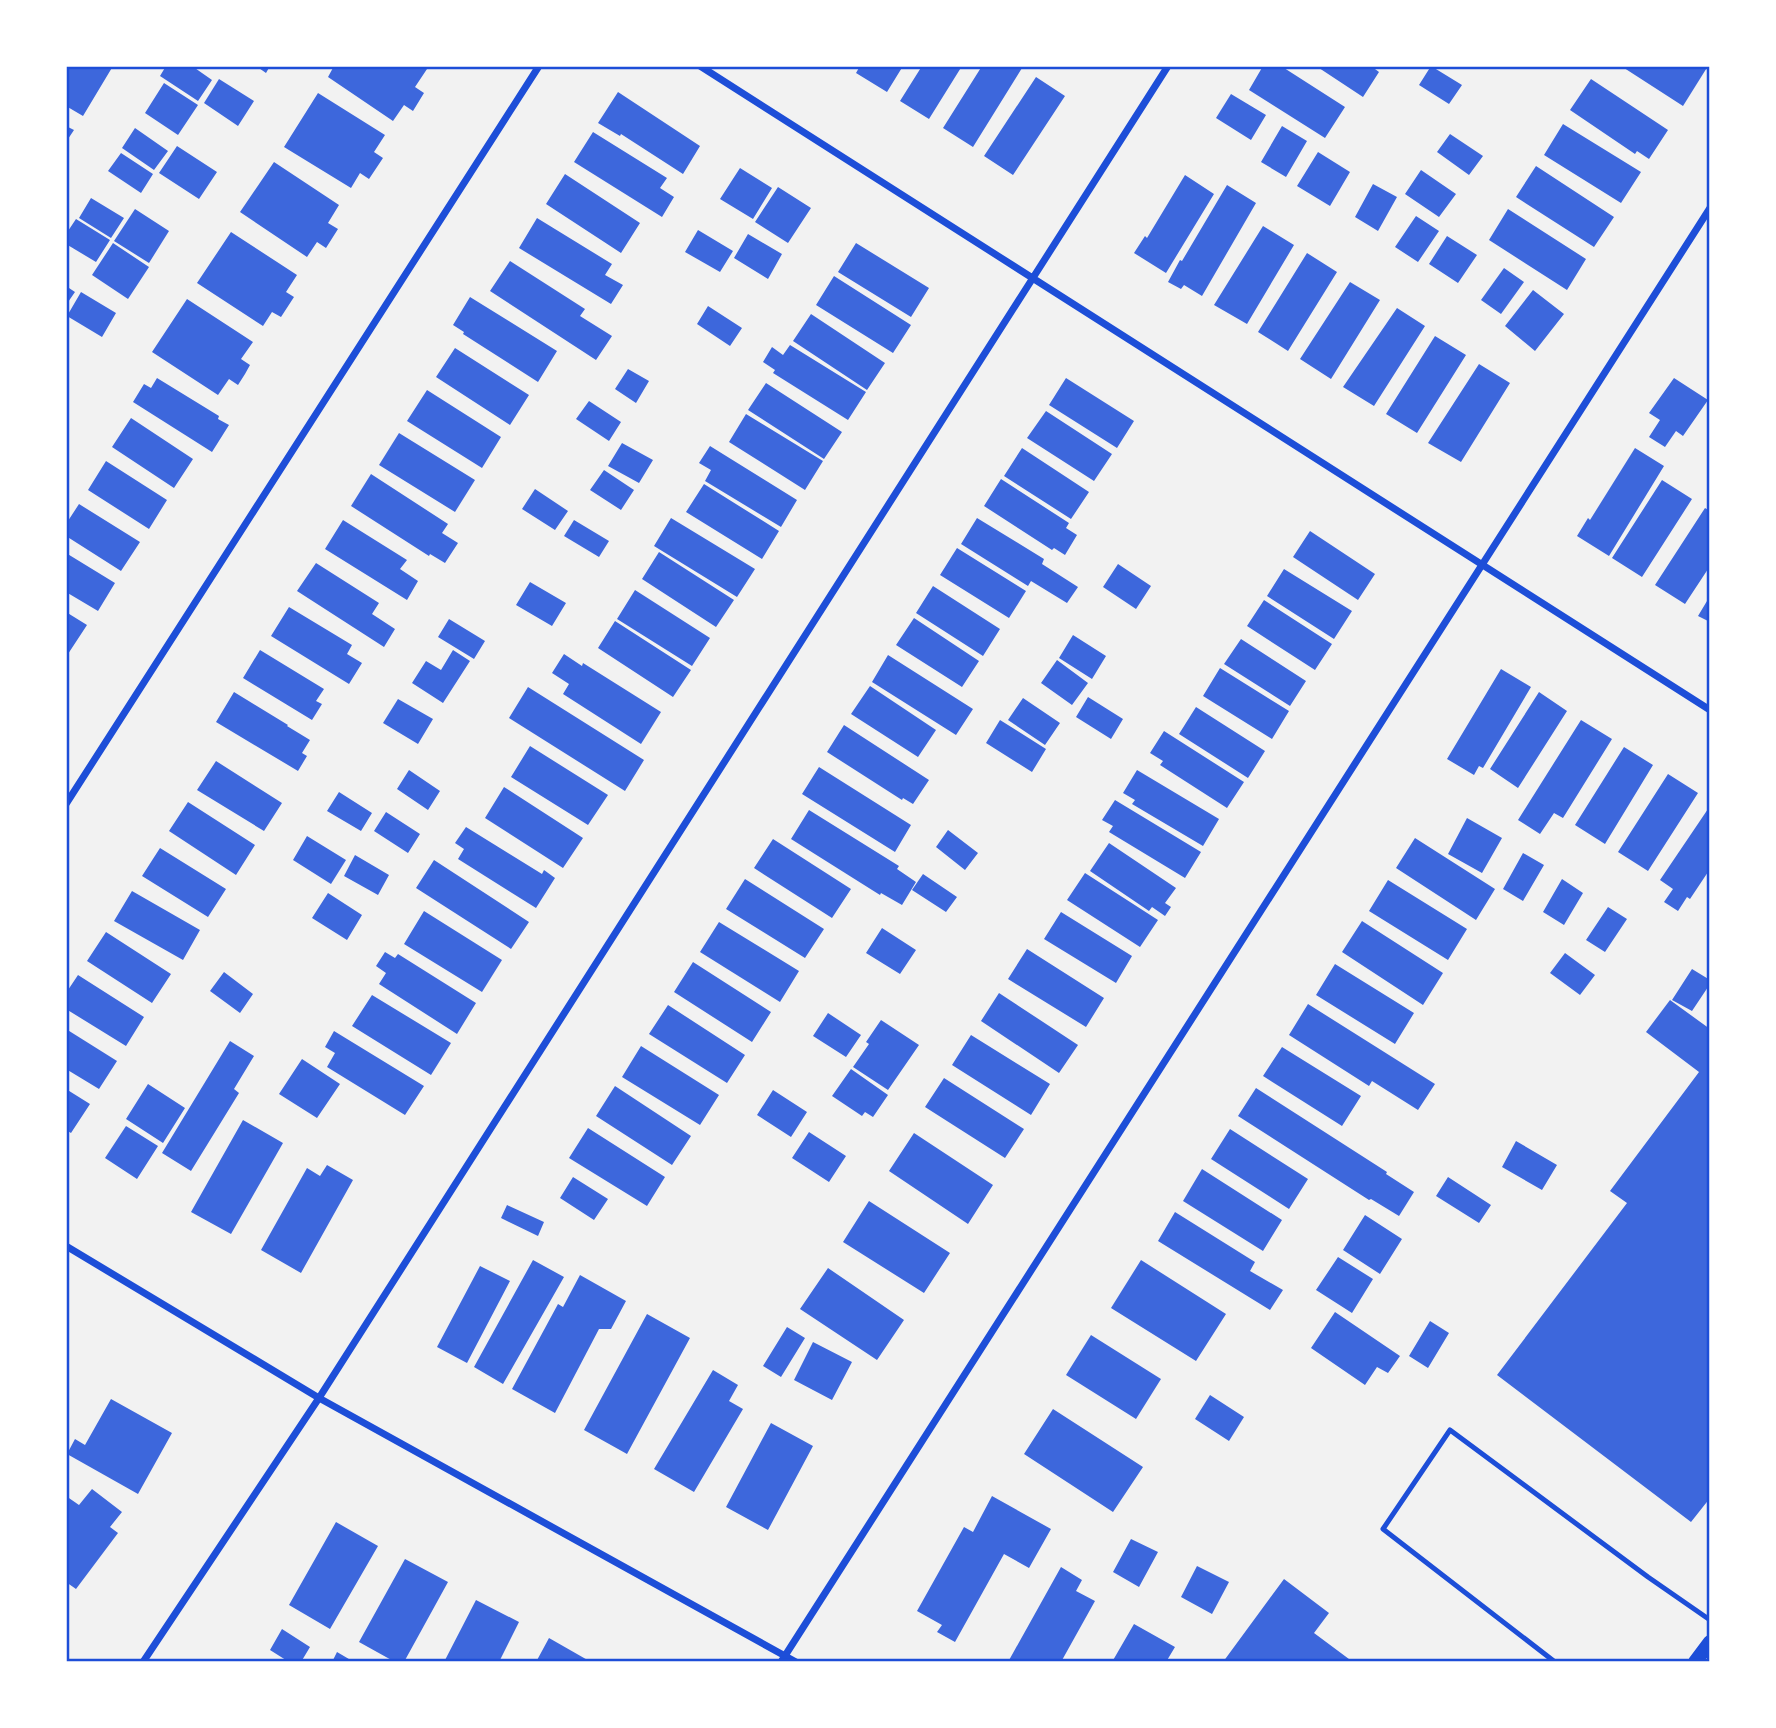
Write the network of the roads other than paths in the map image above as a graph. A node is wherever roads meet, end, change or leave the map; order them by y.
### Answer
1 (539, 66) edge
2 (700, 66) edge
3 (1168, 66) edge
4 (1710, 208) edge
5 (1032, 278) junction
6 (1482, 566) junction
7 (1710, 710) edge
8 (66, 804) edge
9 (66, 1246) edge
10 (319, 1398) junction
11 (1710, 1619) edge
12 (1710, 1642) edge
13 (783, 1658) edge
14 (143, 1661) edge
15 (796, 1661) edge
16 (1555, 1661) edge
17 (1695, 1661) edge

1 - 8 street
2 - 5 street
3 - 5 street
4 - 6 street
5 - 6 street
5 - 10 street
6 - 7 street
6 - 13 street
9 - 10 street
10 - 13 street
10 - 14 street
11 - 16 lane
12 - 17 main road
13 - 15 street

